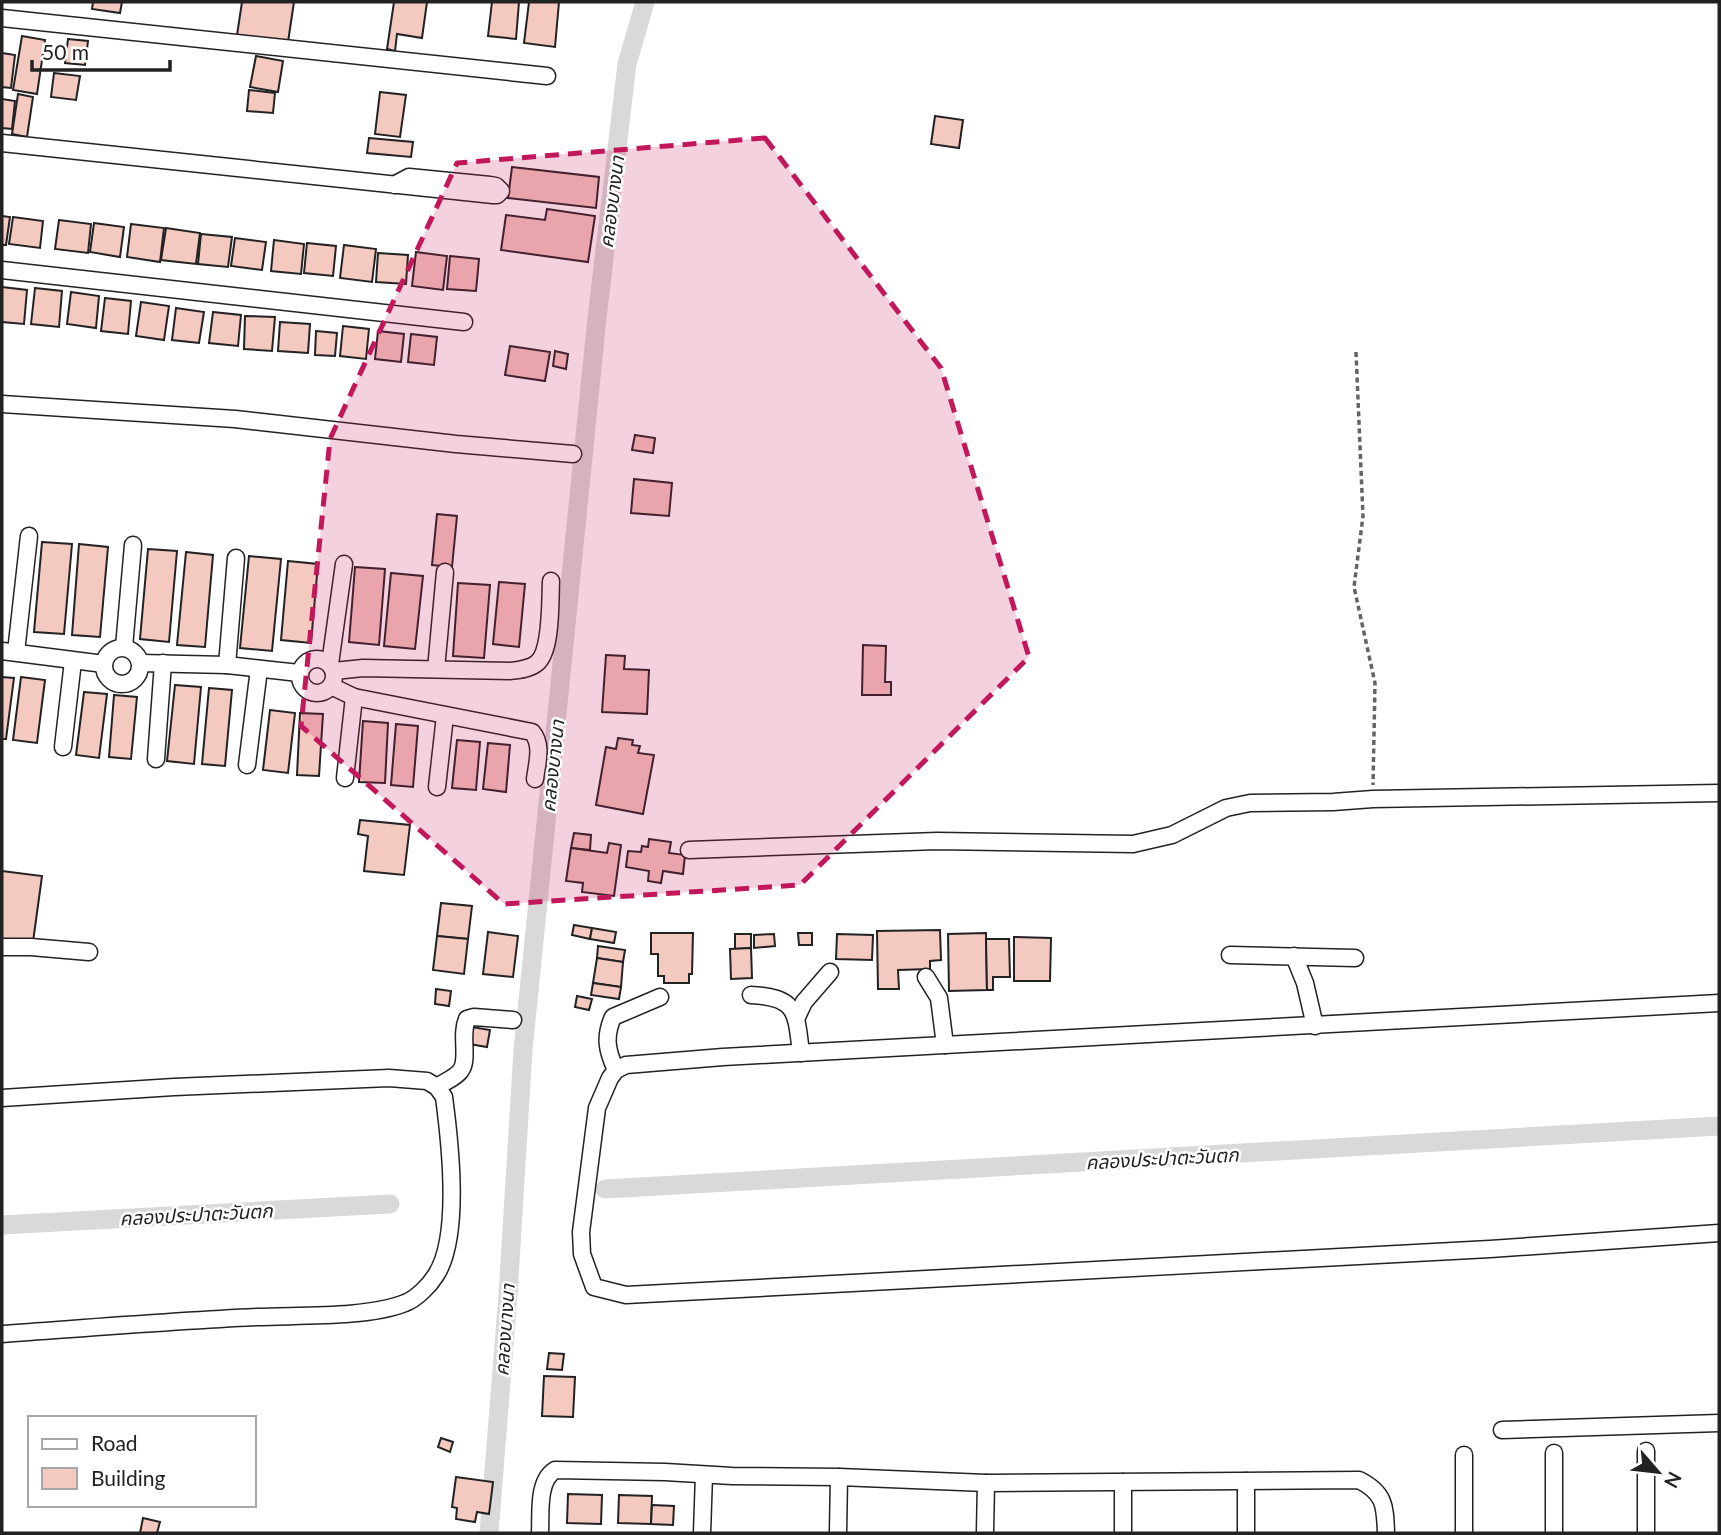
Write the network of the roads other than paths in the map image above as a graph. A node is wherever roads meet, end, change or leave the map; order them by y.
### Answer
1 (2, 18) edge
2 (547, 76) dead end
3 (2, 143) edge
4 (394, 184) junction
5 (2, 270) edge
6 (464, 322) dead end
7 (2, 404) edge
8 (573, 454) dead end
9 (29, 537) dead end
10 (133, 545) dead end
11 (236, 558) dead end
12 (344, 564) dead end
13 (445, 572) dead end
14 (551, 581) dead end
15 (124, 647) junction
16 (9, 651) edge
17 (73, 661) junction
18 (140, 663) junction
19 (163, 663) junction
20 (104, 664) junction
21 (227, 666) junction
22 (259, 668) junction
23 (436, 669) junction
24 (299, 673) junction
25 (331, 673) junction
26 (354, 697) junction
27 (445, 716) junction
28 (62, 747) dead end
29 (156, 759) dead end
30 (247, 765) dead end
31 (345, 778) dead end
32 (535, 779) dead end
33 (437, 787) dead end
34 (1719, 793) edge
35 (689, 850) dead end
36 (2, 947) edge
37 (89, 952) dead end
38 (1230, 955) dead end
39 (1294, 956) junction
40 (1355, 958) dead end
41 (830, 972) dead end
42 (926, 977) dead end
43 (751, 995) dead end
44 (660, 997) dead end
45 (1719, 1003) edge
46 (796, 1018) junction
47 (513, 1020) dead end
48 (1315, 1026) junction
49 (945, 1045) junction
50 (801, 1054) junction
51 (616, 1070) junction
52 (437, 1087) junction
53 (2, 1098) edge
54 (1719, 1233) edge
55 (2, 1334) edge
56 (1719, 1423) edge
57 (1502, 1430) dead end
58 (1646, 1451) dead end
59 (1554, 1453) dead end
60 (1464, 1455) dead end
61 (705, 1475) junction
62 (839, 1476) junction
63 (1246, 1481) junction
64 (1123, 1482) junction
65 (986, 1483) junction
66 (540, 1533) edge
67 (702, 1533) edge
68 (838, 1533) edge
69 (985, 1533) edge
70 (1123, 1533) edge
71 (1246, 1533) edge
72 (1386, 1533) edge
73 (1464, 1533) edge
74 (1554, 1533) edge
75 (1646, 1533) edge

1 - 2 street
3 - 4 street
4 - 4 street
5 - 6 street
7 - 8 street
9 - 16 street
10 - 15 street
11 - 21 street
12 - 25 street
13 - 23 street
14 - 23 street
15 - 18 street
15 - 20 street
16 - 17 street
17 - 20 street
17 - 28 street
18 - 19 street
18 - 20 street
19 - 21 street
19 - 29 street
21 - 22 street
22 - 24 street
22 - 30 street
23 - 25 street
24 - 25 street
24 - 25 street
25 - 26 street
26 - 27 street
26 - 31 street
27 - 32 street
27 - 33 street
34 - 35 street
36 - 37 street
38 - 39 street
39 - 40 street
39 - 48 street
41 - 46 street
42 - 49 street
43 - 46 street
44 - 51 street
45 - 48 street
46 - 50 street
47 - 52 street
48 - 49 street
49 - 50 street
50 - 51 street
51 - 54 street
52 - 53 street
52 - 55 street
56 - 57 street
58 - 75 street
59 - 74 street
60 - 73 street
61 - 62 street
61 - 66 street
61 - 67 street
62 - 65 street
62 - 68 street
63 - 64 street
63 - 71 street
63 - 72 street
64 - 65 street
64 - 70 street
65 - 69 street

